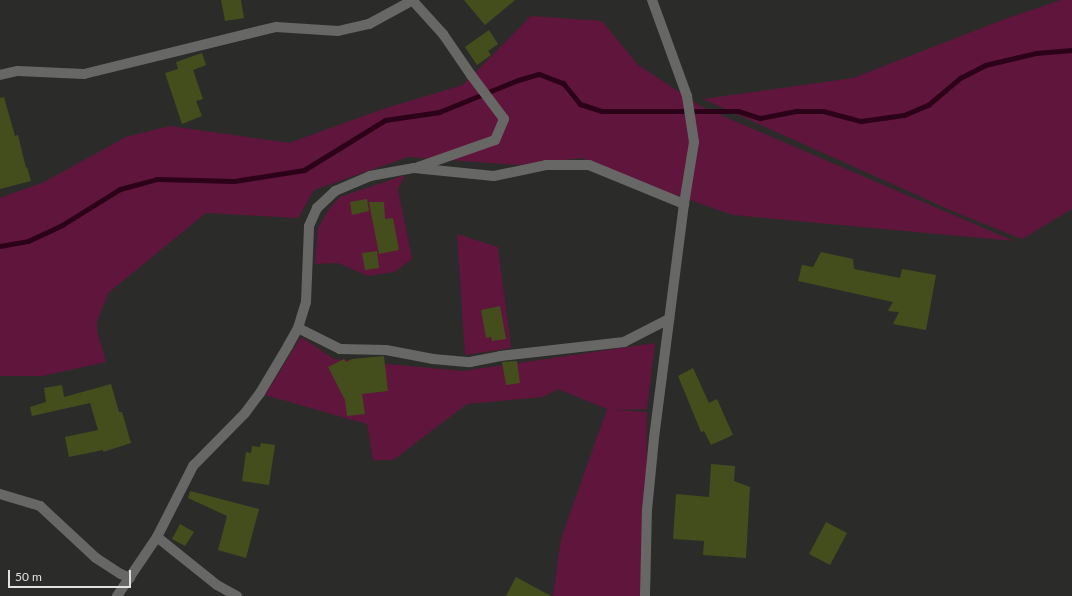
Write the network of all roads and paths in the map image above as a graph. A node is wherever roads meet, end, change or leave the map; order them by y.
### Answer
1 (413, 0) edge
2 (652, 0) edge
3 (0, 75) edge
4 (414, 168) junction
5 (684, 204) junction
6 (669, 319) junction
7 (298, 328) junction
8 (0, 494) edge
9 (157, 537) junction
10 (130, 578) junction
11 (116, 596) edge
12 (237, 596) edge
13 (645, 596) edge

1 - 3 street
1 - 4 street
2 - 5 street
4 - 5 street
4 - 7 street
5 - 6 street
6 - 7 street
6 - 13 street
7 - 9 street
8 - 10 street
9 - 10 street
9 - 12 street
10 - 11 street

